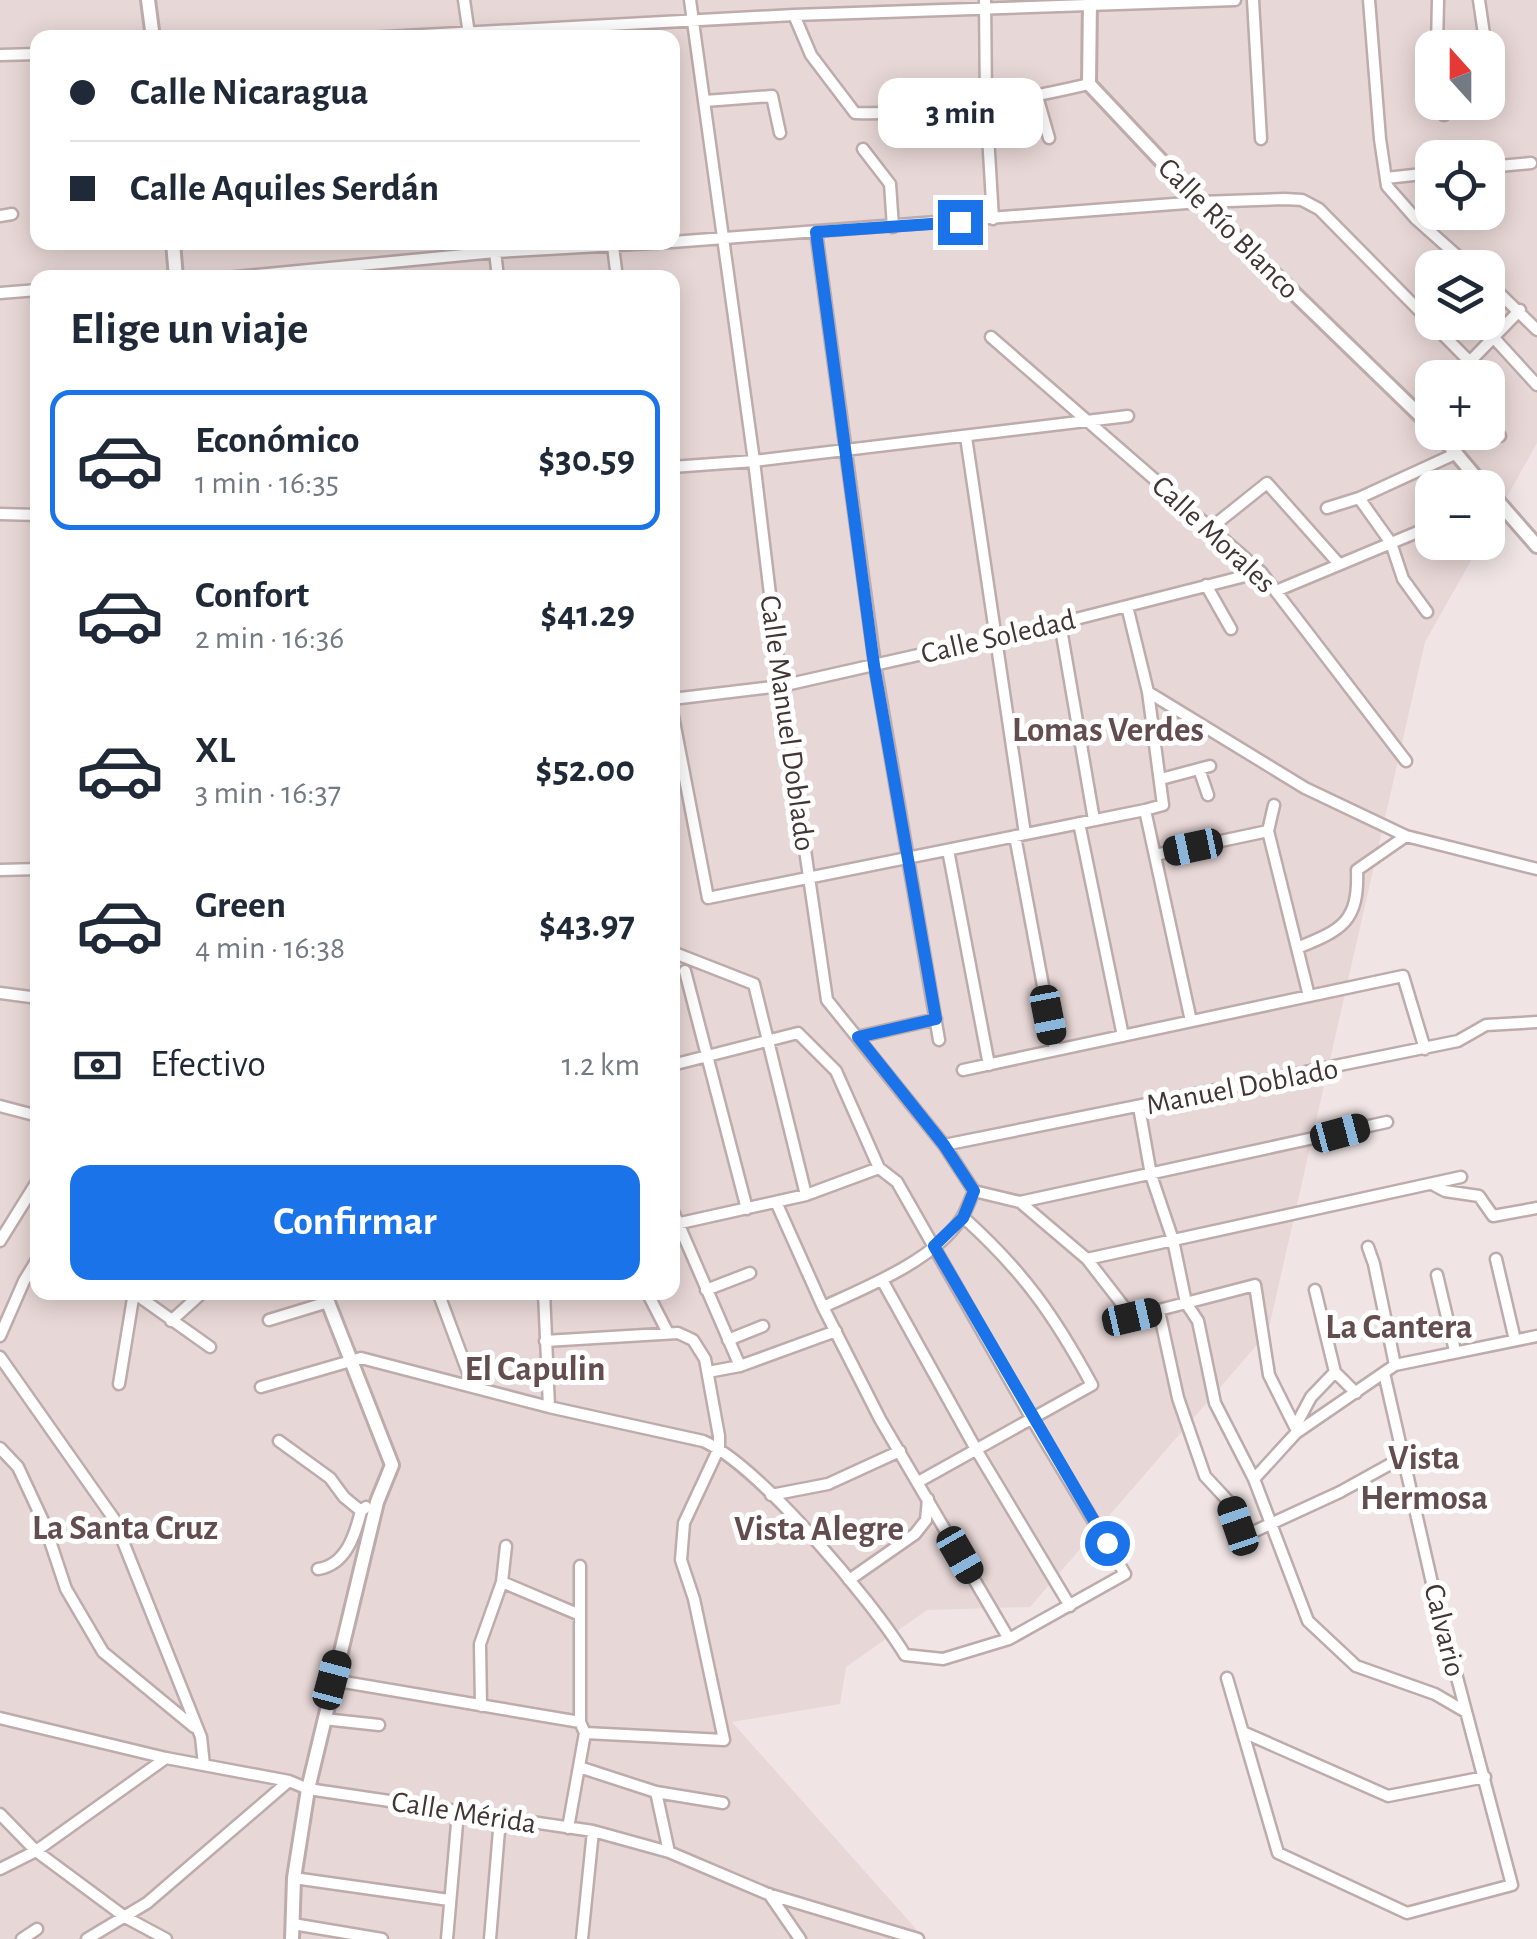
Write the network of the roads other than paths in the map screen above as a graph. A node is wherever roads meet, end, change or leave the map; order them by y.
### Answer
1 (148, 0) edge
2 (464, 0) edge
3 (690, 0) edge
4 (1235, 0) edge
5 (1253, 0) edge
6 (1370, 0) edge
7 (1438, 0) edge
8 (1479, 0) edge
9 (1090, 3) edge
10 (985, 4) edge
11 (896, 5) edge
12 (794, 14) junction
13 (693, 20) junction
14 (152, 30) edge
15 (468, 30) edge
16 (582, 30) edge
17 (1438, 30) edge
18 (1483, 30) edge
19 (30, 54) edge
20 (0, 56) edge
21 (1089, 84) junction
22 (1037, 96) junction
23 (705, 101) junction
24 (986, 102) junction
25 (780, 133) dead end
26 (1048, 138) dead end
27 (1260, 139) dead end
28 (863, 149) dead end
29 (1530, 163) dead end
30 (1505, 165) edge
31 (1415, 175) edge
32 (1386, 178) junction
33 (1200, 202) junction
34 (1415, 218) edge
35 (993, 219) junction
36 (893, 226) junction
37 (1428, 230) edge
38 (816, 232) junction
39 (724, 240) junction
40 (680, 242) edge
41 (468, 250) edge
42 (1451, 250) edge
43 (295, 270) edge
44 (30, 291) edge
45 (0, 293) edge
46 (1505, 297) edge
47 (1520, 310) junction
48 (1505, 326) edge
49 (1537, 330) edge
50 (990, 337) dead end
51 (1492, 340) edge
52 (1496, 340) edge
53 (1468, 360) edge
54 (1472, 360) edge
55 (1537, 385) edge
56 (1415, 411) edge
57 (1128, 416) dead end
58 (1088, 422) junction
59 (966, 437) junction
60 (847, 450) junction
61 (1455, 450) edge
62 (1458, 453) junction
63 (754, 460) junction
64 (680, 466) edge
65 (1470, 470) edge
66 (1359, 498) junction
67 (1327, 508) dead end
68 (1505, 513) edge
69 (0, 514) edge
70 (30, 515) edge
71 (1212, 526) junction
72 (1415, 533) edge
73 (1391, 543) junction
74 (1537, 546) edge
75 (1340, 564) junction
76 (1261, 572) junction
77 (1206, 585) junction
78 (1276, 591) junction
79 (1128, 606) junction
80 (1426, 612) dead end
81 (1060, 623) junction
82 (1230, 629) dead end
83 (995, 636) junction
84 (874, 665) junction
85 (781, 686) junction
86 (1148, 692) junction
87 (680, 698) edge
88 (680, 753) edge
89 (1406, 762) dead end
90 (1160, 779) junction
91 (1208, 795) dead end
92 (1274, 805) dead end
93 (1145, 810) junction
94 (1094, 820) junction
95 (1079, 823) junction
96 (1268, 831) junction
97 (1020, 835) junction
98 (1406, 836) junction
99 (948, 850) junction
100 (1155, 855) junction
101 (908, 858) junction
102 (30, 869) edge
103 (1537, 869) edge
104 (0, 870) edge
105 (810, 878) junction
106 (1297, 948) junction
107 (680, 955) edge
108 (685, 971) dead end
109 (0, 993) edge
110 (1309, 996) junction
111 (30, 997) edge
112 (936, 1019) junction
113 (1191, 1021) junction
114 (1537, 1022) edge
115 (1123, 1036) junction
116 (858, 1037) junction
117 (939, 1040) dead end
118 (768, 1041) junction
119 (1425, 1048) junction
120 (1055, 1050) junction
121 (706, 1056) junction
122 (680, 1062) edge
123 (989, 1065) junction
124 (963, 1070) dead end
125 (0, 1106) edge
126 (1139, 1107) junction
127 (30, 1114) edge
128 (1386, 1122) dead end
129 (944, 1145) junction
130 (879, 1168) junction
131 (1151, 1175) junction
132 (1460, 1176) dead end
133 (1431, 1183) junction
134 (30, 1190) edge
135 (973, 1193) junction
136 (806, 1195) junction
137 (776, 1202) junction
138 (1020, 1202) junction
139 (1537, 1208) edge
140 (746, 1209) junction
141 (964, 1215) junction
142 (5, 1222) edge
143 (680, 1223) edge
144 (680, 1233) edge
145 (1173, 1240) junction
146 (0, 1241) edge
147 (934, 1246) junction
148 (1368, 1246) dead end
149 (1087, 1259) junction
150 (1496, 1259) dead end
151 (30, 1271) edge
152 (750, 1273) dead end
153 (1437, 1275) dead end
154 (30, 1278) edge
155 (882, 1280) junction
156 (24, 1281) junction
157 (706, 1290) junction
158 (1315, 1290) dead end
159 (133, 1300) edge
160 (143, 1300) edge
161 (194, 1300) edge
162 (319, 1300) edge
163 (327, 1300) edge
164 (441, 1300) edge
165 (544, 1300) edge
166 (651, 1300) edge
167 (1186, 1303) junction
168 (823, 1307) junction
169 (1159, 1311) junction
170 (269, 1320) dead end
171 (171, 1321) junction
172 (762, 1326) dead end
173 (836, 1331) junction
174 (668, 1334) junction
175 (0, 1336) edge
176 (1537, 1336) edge
177 (728, 1340) junction
178 (1516, 1340) junction
179 (546, 1341) junction
180 (210, 1347) dead end
181 (1455, 1351) junction
182 (0, 1357) edge
183 (350, 1361) junction
184 (1395, 1365) junction
185 (740, 1366) junction
186 (708, 1372) junction
187 (1335, 1372) junction
188 (1384, 1373) junction
189 (119, 1384) dead end
190 (474, 1386) junction
191 (261, 1387) dead end
192 (1356, 1393) junction
193 (549, 1406) junction
194 (1032, 1419) junction
195 (1295, 1429) junction
196 (279, 1441) dead end
197 (719, 1442) junction
198 (0, 1448) edge
199 (900, 1451) junction
200 (977, 1451) junction
201 (1405, 1456) junction
202 (1254, 1479) junction
203 (918, 1482) junction
204 (771, 1495) junction
205 (928, 1499) junction
206 (377, 1502) junction
207 (361, 1511) junction
208 (1270, 1523) junction
209 (506, 1546) dead end
210 (580, 1566) dead end
211 (318, 1569) dead end
212 (849, 1580) junction
213 (502, 1582) junction
214 (1070, 1606) junction
215 (580, 1615) junction
216 (1009, 1638) junction
217 (1227, 1678) dead end
218 (332, 1680) junction
219 (481, 1706) junction
220 (1466, 1712) junction
221 (0, 1718) edge
222 (324, 1719) junction
223 (380, 1725) dead end
224 (582, 1728) junction
225 (1243, 1732) junction
226 (201, 1737) junction
227 (166, 1758) junction
228 (204, 1765) junction
229 (579, 1767) junction
230 (1485, 1776) junction
231 (289, 1781) junction
232 (308, 1789) junction
233 (656, 1792) junction
234 (723, 1803) dead end
235 (458, 1812) junction
236 (0, 1814) edge
237 (500, 1818) junction
238 (568, 1828) junction
239 (592, 1831) junction
240 (36, 1852) junction
241 (669, 1852) junction
242 (0, 1869) edge
243 (294, 1878) junction
244 (768, 1894) junction
245 (449, 1900) junction
246 (125, 1917) junction
247 (293, 1924) junction
248 (37, 1929) dead end
249 (890, 1930) junction
250 (22, 1939) edge
251 (87, 1939) edge
252 (166, 1939) edge
253 (292, 1939) edge
254 (382, 1939) edge
255 (447, 1939) edge
256 (490, 1939) edge
257 (582, 1939) edge
258 (800, 1939) edge
259 (875, 1939) edge
260 (918, 1939) edge

1 - 14 street
2 - 15 street
3 - 13 street, Calle Manuel Doblado
4 - 9 street
5 - 27 street
6 - 32 street
7 - 17 street
8 - 18 street
9 - 10 street
9 - 21 street
10 - 11 street
10 - 24 street
11 - 12 street
12 - 13 street
12 - 24 street
13 - 16 street
13 - 23 street, Calle Manuel Doblado
19 - 20 street
21 - 22 street
21 - 33 street, Calle Río Blanco
22 - 24 street
22 - 26 street
23 - 25 street
23 - 39 street, Calle Manuel Doblado
24 - 35 street
28 - 36 street
29 - 30 street
31 - 32 street
32 - 34 street
33 - 35 street
33 - 53 street
33 - 56 street, Calle Río Blanco
35 - 36 street
36 - 38 street
37 - 42 street
38 - 39 street
38 - 60 street
39 - 40 street
39 - 63 street, Calle Manuel Doblado
41 - 43 street
44 - 45 street
46 - 47 street
47 - 48 street
47 - 49 street
50 - 58 street, Calle Morales
51 - 54 street
52 - 55 street
57 - 58 street
58 - 59 street
58 - 71 street, Calle Morales
59 - 60 street
59 - 83 street
60 - 63 street
60 - 84 street
61 - 62 street, Calle Río Blanco
62 - 65 street, Calle Río Blanco
62 - 66 street
63 - 64 street
63 - 85 street, Calle Manuel Doblado
66 - 67 street
66 - 73 street
68 - 74 street, Calle Río Blanco
69 - 70 street
71 - 75 street
71 - 76 street, Calle Morales
72 - 73 street
73 - 75 street
73 - 80 street
75 - 78 street
76 - 77 street, Calle Soledad
76 - 78 street, Calle Morales
77 - 79 street, Calle Soledad
77 - 82 street
78 - 89 street, Calle Morales
79 - 81 street, Calle Soledad
79 - 86 street
81 - 83 street, Calle Soledad
81 - 94 street
83 - 84 street, Calle Soledad
83 - 97 street
84 - 85 street, Calle Soledad
84 - 101 street
85 - 87 street, Calle Soledad
85 - 105 street, Calle Manuel Doblado
86 - 90 street
86 - 98 street
88 - 105 street
90 - 91 street
90 - 93 street
92 - 96 street
93 - 94 street
93 - 100 street
94 - 95 street
95 - 97 street
95 - 115 street
96 - 100 street
96 - 106 street
97 - 99 street
97 - 120 street
98 - 103 street
98 - 106 street
99 - 101 street
99 - 123 street
100 - 113 street
101 - 105 street
101 - 112 street
102 - 104 street
105 - 116 street, Calle Manuel Doblado
106 - 110 street
107 - 118 street
108 - 121 street
109 - 111 street
110 - 113 street
110 - 119 street
112 - 116 street
112 - 117 street
113 - 115 street
114 - 119 street, Manuel Doblado
115 - 120 street
116 - 129 street, Calle Manuel Doblado
118 - 121 street
118 - 130 street
118 - 136 street
119 - 126 street, Manuel Doblado
120 - 123 street
121 - 122 street
121 - 140 street
123 - 124 street
125 - 127 street
126 - 129 street, Manuel Doblado
126 - 131 street
128 - 131 street
129 - 135 street, Calle Manuel Doblado
130 - 136 street
130 - 147 street
131 - 138 street
131 - 145 street
132 - 133 street
133 - 139 street
133 - 145 street
134 - 142 street
135 - 138 street
135 - 141 street
136 - 137 street
137 - 140 street
137 - 168 street
138 - 149 street
140 - 143 street
141 - 147 street
141 - 194 street
142 - 146 street
144 - 157 street
145 - 149 street
145 - 167 street
147 - 155 street
147 - 194 street
148 - 184 street
149 - 169 street
150 - 178 street
151 - 156 street
152 - 157 street
153 - 181 street
154 - 156 street
155 - 168 street
155 - 200 street
156 - 175 street
157 - 177 street
158 - 187 street
159 - 189 street
160 - 171 street
161 - 171 street
162 - 170 street
163 - 183 street
164 - 190 street
165 - 179 street
166 - 174 street
167 - 169 street
167 - 195 street
167 - 202 street
168 - 173 street
169 - 208 street
171 - 180 street
172 - 177 street
173 - 185 street
173 - 199 street
174 - 179 street
174 - 186 street
176 - 178 street
177 - 185 street
178 - 181 street
179 - 193 street
181 - 184 street
182 - 226 street
183 - 190 street
183 - 191 street
183 - 206 street
184 - 188 street
185 - 186 street
186 - 197 street
187 - 192 street
187 - 195 street
188 - 192 street
188 - 201 street, Calvario
190 - 193 street
192 - 195 street
193 - 197 street
194 - 200 street
194 - 214 street
195 - 202 street
196 - 207 street
197 - 204 street
197 - 224 street
198 - 226 street
199 - 203 street
199 - 204 street
200 - 203 street
200 - 214 street
201 - 208 street
201 - 220 street, Calvario
202 - 208 street
203 - 205 street
204 - 212 street
205 - 212 street
205 - 216 street
206 - 207 street
206 - 218 street
207 - 211 street
208 - 220 street
209 - 213 street
210 - 215 street
212 - 216 street
213 - 215 street
213 - 219 street
214 - 216 street
215 - 224 street
217 - 225 street
218 - 219 street
218 - 222 street
219 - 224 street
220 - 230 street, Calvario
221 - 227 street, Calle Mérida
222 - 223 street
222 - 232 street
224 - 229 street
225 - 230 street
225 - 230 street, Calvario
226 - 228 street
227 - 228 street, Calle Mérida
227 - 240 street
228 - 231 street, Calle Mérida
229 - 233 street
229 - 238 street
231 - 232 street, Calle Mérida
231 - 246 street
232 - 235 street, Calle Mérida
232 - 243 street
233 - 234 street
233 - 241 street
235 - 237 street, Calle Mérida
235 - 245 street
236 - 240 street
237 - 238 street, Calle Mérida
237 - 256 street
238 - 239 street, Calle Mérida
239 - 241 street, Calle Mérida
239 - 257 street
240 - 242 street
240 - 246 street
241 - 244 street, Calle Mérida
243 - 245 street
243 - 247 street
244 - 249 street, Calle Mérida
244 - 258 street
245 - 255 street
246 - 251 street
246 - 252 street
247 - 253 street
247 - 254 street
248 - 250 street
249 - 259 street
249 - 260 street, Calle Mérida

